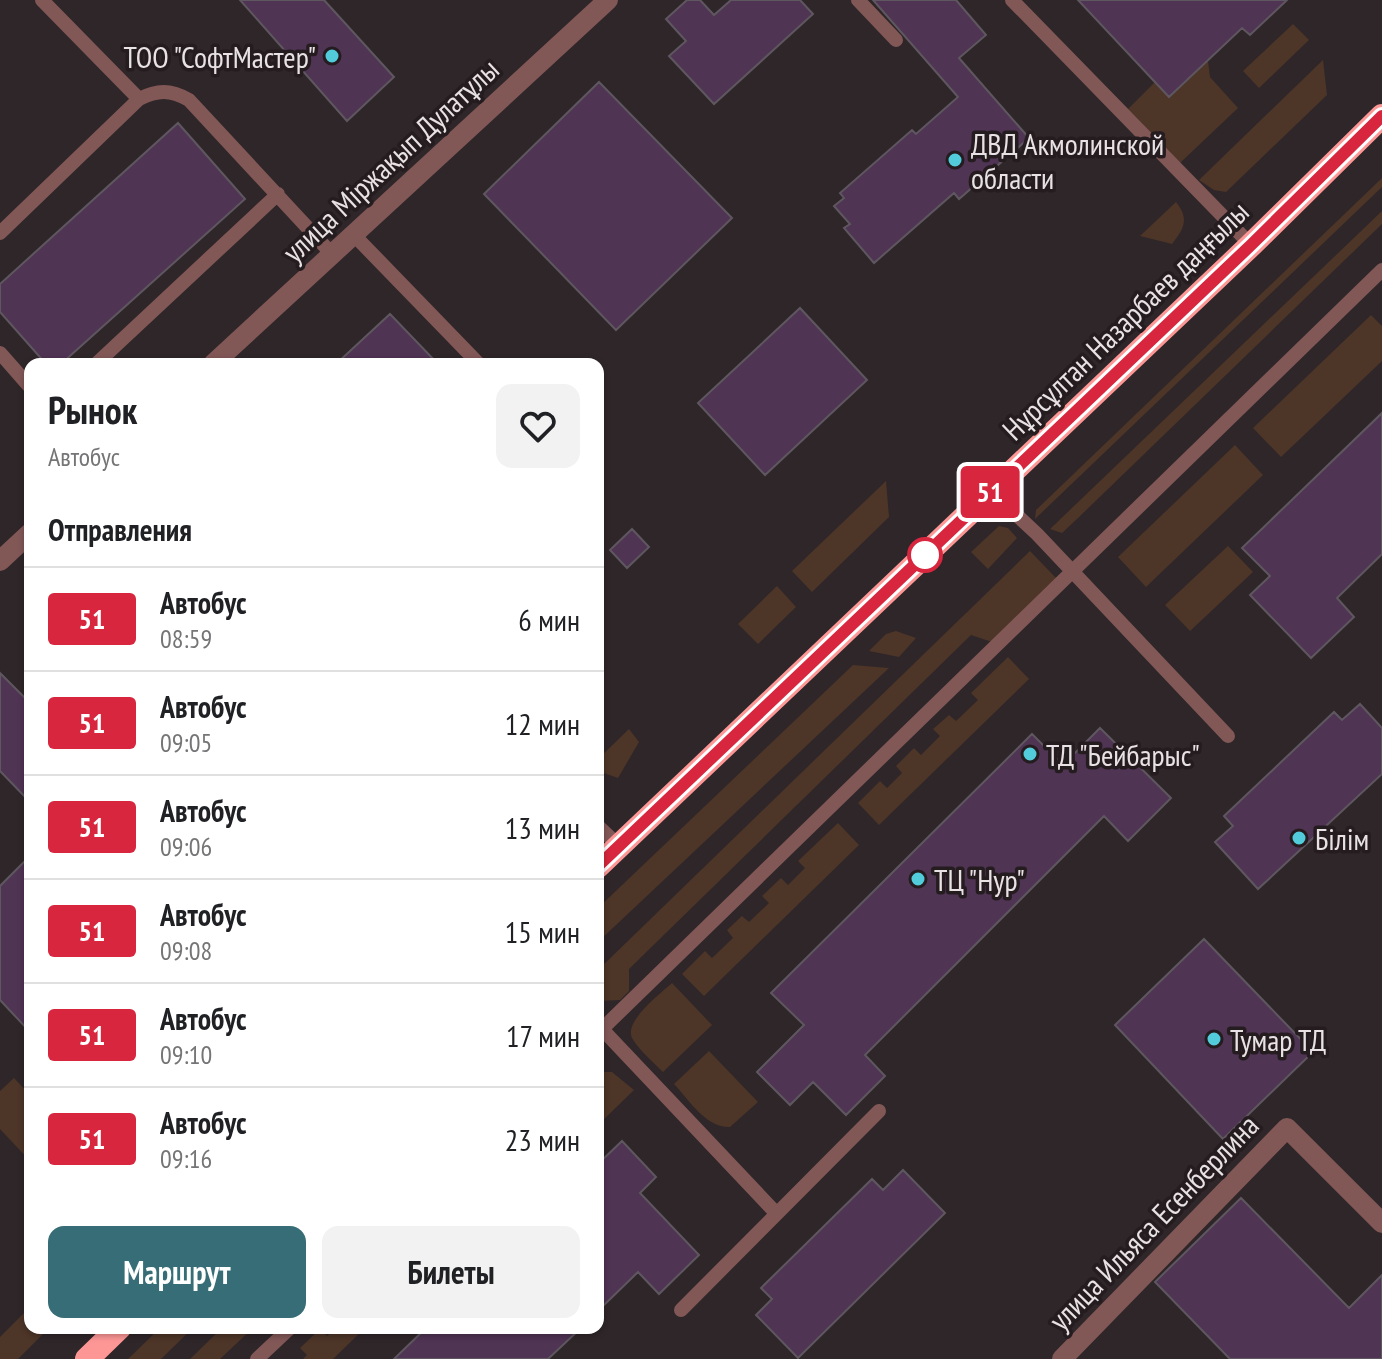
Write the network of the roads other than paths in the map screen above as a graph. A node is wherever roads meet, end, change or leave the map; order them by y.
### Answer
1 (42, 0) edge
2 (608, 0) edge
3 (858, 0) edge
4 (1012, 0) edge
5 (896, 40) dead end
6 (139, 99) junction
7 (1382, 116) edge
8 (278, 194) junction
9 (0, 233) edge
10 (353, 234) junction
11 (1251, 245) junction
12 (332, 254) junction
13 (1382, 270) edge
14 (0, 353) edge
15 (102, 358) edge
16 (219, 358) edge
17 (473, 358) edge
18 (24, 380) edge
19 (991, 491) junction
20 (24, 539) edge
21 (0, 561) edge
22 (1073, 572) junction
23 (1228, 736) dead end
24 (604, 832) edge
25 (619, 846) junction
26 (604, 860) edge
27 (604, 1024) edge
28 (604, 1034) edge
29 (879, 1111) dead end
30 (776, 1213) junction
31 (1382, 1223) edge
32 (681, 1310) dead end
33 (113, 1334) edge
34 (284, 1334) edge
35 (87, 1359) edge
36 (257, 1359) edge
37 (1062, 1359) edge

1 - 6 lane
2 - 10 street, улица Міржақып Дулатұлы
3 - 5 lane
4 - 11 lane
6 - 8 lane
6 - 9 lane
7 - 11 highway, Нұрсұлтан Назарбаев даңғылы
8 - 12 lane
8 - 15 lane
10 - 12 street, улица Міржақып Дулатұлы
10 - 17 lane
11 - 19 highway, Нұрсұлтан Назарбаев даңғылы
12 - 16 street, улица Міржақып Дулатұлы
13 - 22 lane
14 - 18 lane
19 - 22 lane
19 - 25 highway, Нұрсұлтан Назарбаев даңғылы
20 - 21 street
22 - 23 lane
22 - 27 lane
24 - 25 lane
25 - 26 highway, Нұрсұлтан Назарбаев даңғылы
28 - 30 lane
29 - 30 lane
30 - 32 lane
31 - 37 street, улица Ильяса Есенберлина
33 - 35 highway
34 - 36 lane

